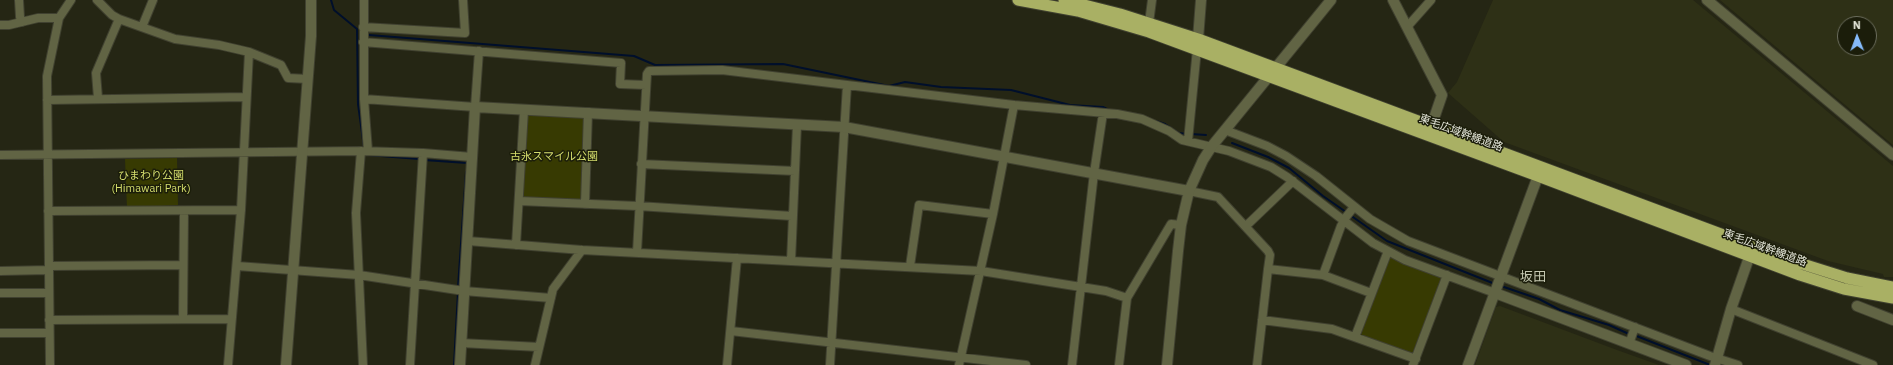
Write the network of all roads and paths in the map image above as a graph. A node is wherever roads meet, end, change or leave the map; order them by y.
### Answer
1 (19, 0) edge
2 (71, 0) edge
3 (97, 0) edge
4 (153, 0) edge
5 (311, 0) edge
6 (364, 0) edge
7 (463, 0) edge
8 (1018, 0) edge
9 (1064, 0) edge
10 (1152, 0) edge
11 (1201, 0) edge
12 (1331, 0) edge
13 (1394, 0) edge
14 (1431, 0) edge
15 (1707, 0) edge
16 (59, 18) junction
17 (119, 19) junction
18 (22, 22) junction
19 (1149, 23) junction
20 (0, 25) edge
21 (142, 27) junction
22 (363, 27) junction
23 (1407, 27) junction
24 (363, 42) junction
25 (1197, 44) junction
26 (480, 51) junction
27 (249, 52) junction
28 (1272, 72) junction
29 (308, 79) junction
30 (646, 85) junction
31 (847, 85) junction
32 (246, 97) junction
33 (98, 98) junction
34 (364, 99) junction
35 (47, 100) junction
36 (1014, 106) junction
37 (475, 107) junction
38 (524, 110) junction
39 (588, 112) junction
40 (1103, 113) junction
41 (644, 116) junction
42 (797, 125) junction
43 (844, 127) junction
44 (1431, 127) junction
45 (1225, 130) junction
46 (1188, 142) junction
47 (1212, 146) junction
48 (365, 151) junction
49 (244, 152) junction
50 (303, 153) junction
51 (423, 153) junction
52 (47, 154) junction
53 (1893, 155) edge
54 (0, 156) edge
55 (472, 157) junction
56 (1003, 157) junction
57 (642, 164) junction
58 (795, 171) junction
59 (1094, 173) junction
60 (1538, 176) junction
61 (1293, 181) junction
62 (1189, 191) junction
63 (519, 201) junction
64 (585, 204) junction
65 (638, 206) junction
66 (1354, 207) junction
67 (241, 210) junction
68 (48, 211) junction
69 (184, 211) junction
70 (993, 214) junction
71 (792, 216) junction
72 (1344, 221) junction
73 (1181, 225) junction
74 (1246, 226) junction
75 (468, 241) junction
76 (516, 245) junction
77 (582, 250) junction
78 (1388, 251) junction
79 (1751, 251) junction
80 (636, 252) junction
81 (737, 258) junction
82 (791, 261) junction
83 (837, 263) junction
84 (183, 265) junction
85 (237, 266) junction
86 (910, 266) junction
87 (49, 268) junction
88 (1268, 269) junction
89 (293, 270) junction
90 (0, 271) edge
91 (981, 271) junction
92 (359, 275) junction
93 (1323, 275) junction
94 (1447, 276) junction
95 (1500, 276) junction
96 (415, 285) junction
97 (1893, 287) edge
98 (1081, 288) junction
99 (464, 291) junction
100 (0, 293) edge
101 (49, 293) junction
102 (1371, 293) junction
103 (1495, 293) junction
104 (551, 298) junction
105 (1127, 298) junction
106 (1893, 298) edge
107 (1857, 306) dead end
108 (1731, 309) junction
109 (231, 318) junction
110 (183, 319) junction
111 (49, 320) junction
112 (1262, 320) junction
113 (1893, 320) edge
114 (1635, 327) junction
115 (731, 331) junction
116 (0, 333) edge
117 (50, 333) junction
118 (1356, 337) junction
119 (831, 342) junction
120 (461, 343) junction
121 (1629, 344) junction
122 (539, 347) junction
123 (960, 361) edge
124 (1414, 362) edge
125 (1716, 362) edge
126 (1674, 363) edge
127 (50, 365) edge
128 (228, 365) edge
129 (286, 365) edge
130 (363, 365) edge
131 (410, 365) edge
132 (460, 365) edge
133 (534, 365) edge
134 (727, 365) edge
135 (830, 365) edge
136 (1026, 365) edge
137 (1072, 365) edge
138 (1119, 365) edge
139 (1167, 365) edge
140 (1257, 365) edge
141 (1468, 365) edge
142 (1686, 365) edge
143 (1738, 365) edge
144 (1873, 365) edge

1 - 18 street
2 - 16 street
3 - 17 street
4 - 21 street
5 - 29 street
6 - 22 street
7 - 22 street
8 - 25 highway, 東毛広域幹線道路
9 - 19 highway, 東毛広域幹線道路
10 - 19 street
11 - 25 street
12 - 28 street
13 - 23 street
14 - 23 street
15 - 53 street
16 - 18 street
16 - 35 street
17 - 21 street
17 - 33 street
18 - 20 street
19 - 25 highway, 東毛広域幹線道路
21 - 27 street
22 - 24 street
23 - 44 street
24 - 26 street
24 - 34 street
25 - 28 highway, 東毛広域幹線道路
25 - 46 street
26 - 30 street
26 - 37 street
27 - 29 street
27 - 32 street
28 - 44 highway, 東毛広域幹線道路
28 - 45 street
28 - 60 highway, 東毛広域幹線道路
29 - 50 street
30 - 31 street
30 - 41 street
31 - 36 street
31 - 43 street
32 - 33 street
32 - 49 street
33 - 35 street
34 - 37 street
34 - 48 street
35 - 52 street
36 - 40 street
36 - 56 street
37 - 38 street
37 - 55 street
38 - 39 street
38 - 63 street
39 - 41 street
39 - 64 street
40 - 46 street
40 - 59 street
41 - 42 street
41 - 57 street
42 - 43 street
42 - 58 street
43 - 56 street
43 - 83 street
44 - 79 highway, 東毛広域幹線道路
45 - 47 street
45 - 66 street
46 - 47 street
47 - 61 street
47 - 62 street
48 - 50 street
48 - 51 street
48 - 92 street
49 - 50 street
49 - 52 street
49 - 67 street
50 - 89 street
51 - 55 street
51 - 96 street
52 - 54 street
52 - 68 street
55 - 75 street
56 - 59 street
56 - 70 street
57 - 58 street
57 - 65 street
58 - 71 street
59 - 62 street
59 - 98 street
60 - 79 highway, 東毛広域幹線道路
60 - 95 street
61 - 72 street
61 - 74 street
62 - 73 street
62 - 74 street
63 - 64 street
63 - 76 street
64 - 65 street
65 - 71 street
65 - 80 street
66 - 72 street
66 - 95 street
67 - 69 street
67 - 85 street
68 - 69 street
68 - 87 street
69 - 84 street
70 - 86 street
70 - 91 street
71 - 82 street
72 - 78 street
72 - 93 street
73 - 105 street
73 - 139 street
74 - 88 street
75 - 76 street
75 - 99 street
76 - 77 street
77 - 80 street
77 - 104 street
78 - 94 street
78 - 102 street
79 - 97 highway, 東毛広域幹線道路
79 - 106 highway, 東毛広域幹線道路
79 - 108 street
80 - 81 street
81 - 82 street
81 - 115 street
82 - 83 street
83 - 86 street
83 - 119 street
84 - 87 street
84 - 110 street
85 - 89 street
85 - 109 street
86 - 91 street
87 - 90 street
87 - 101 street
88 - 93 street
88 - 112 street
89 - 92 street
89 - 129 street
91 - 98 street
91 - 123 street
92 - 96 street
92 - 130 street
93 - 102 street
94 - 103 street
94 - 124 street
95 - 103 street
95 - 114 street
96 - 99 street
96 - 131 street
98 - 105 street
98 - 137 street
99 - 104 street
99 - 120 street
100 - 101 street
101 - 111 street
102 - 118 street
103 - 121 street
103 - 141 street
104 - 122 street
105 - 138 street
107 - 113 street
108 - 125 street
108 - 144 street
109 - 110 street
109 - 128 street
110 - 111 street
111 - 117 street
112 - 118 street
112 - 140 street
114 - 121 street
114 - 125 street
115 - 119 street
115 - 134 street
116 - 117 street
117 - 127 street
118 - 124 street
119 - 123 street
119 - 135 street
120 - 122 street
120 - 132 street
121 - 126 street
122 - 133 street
123 - 136 street
125 - 143 street
126 - 142 street

